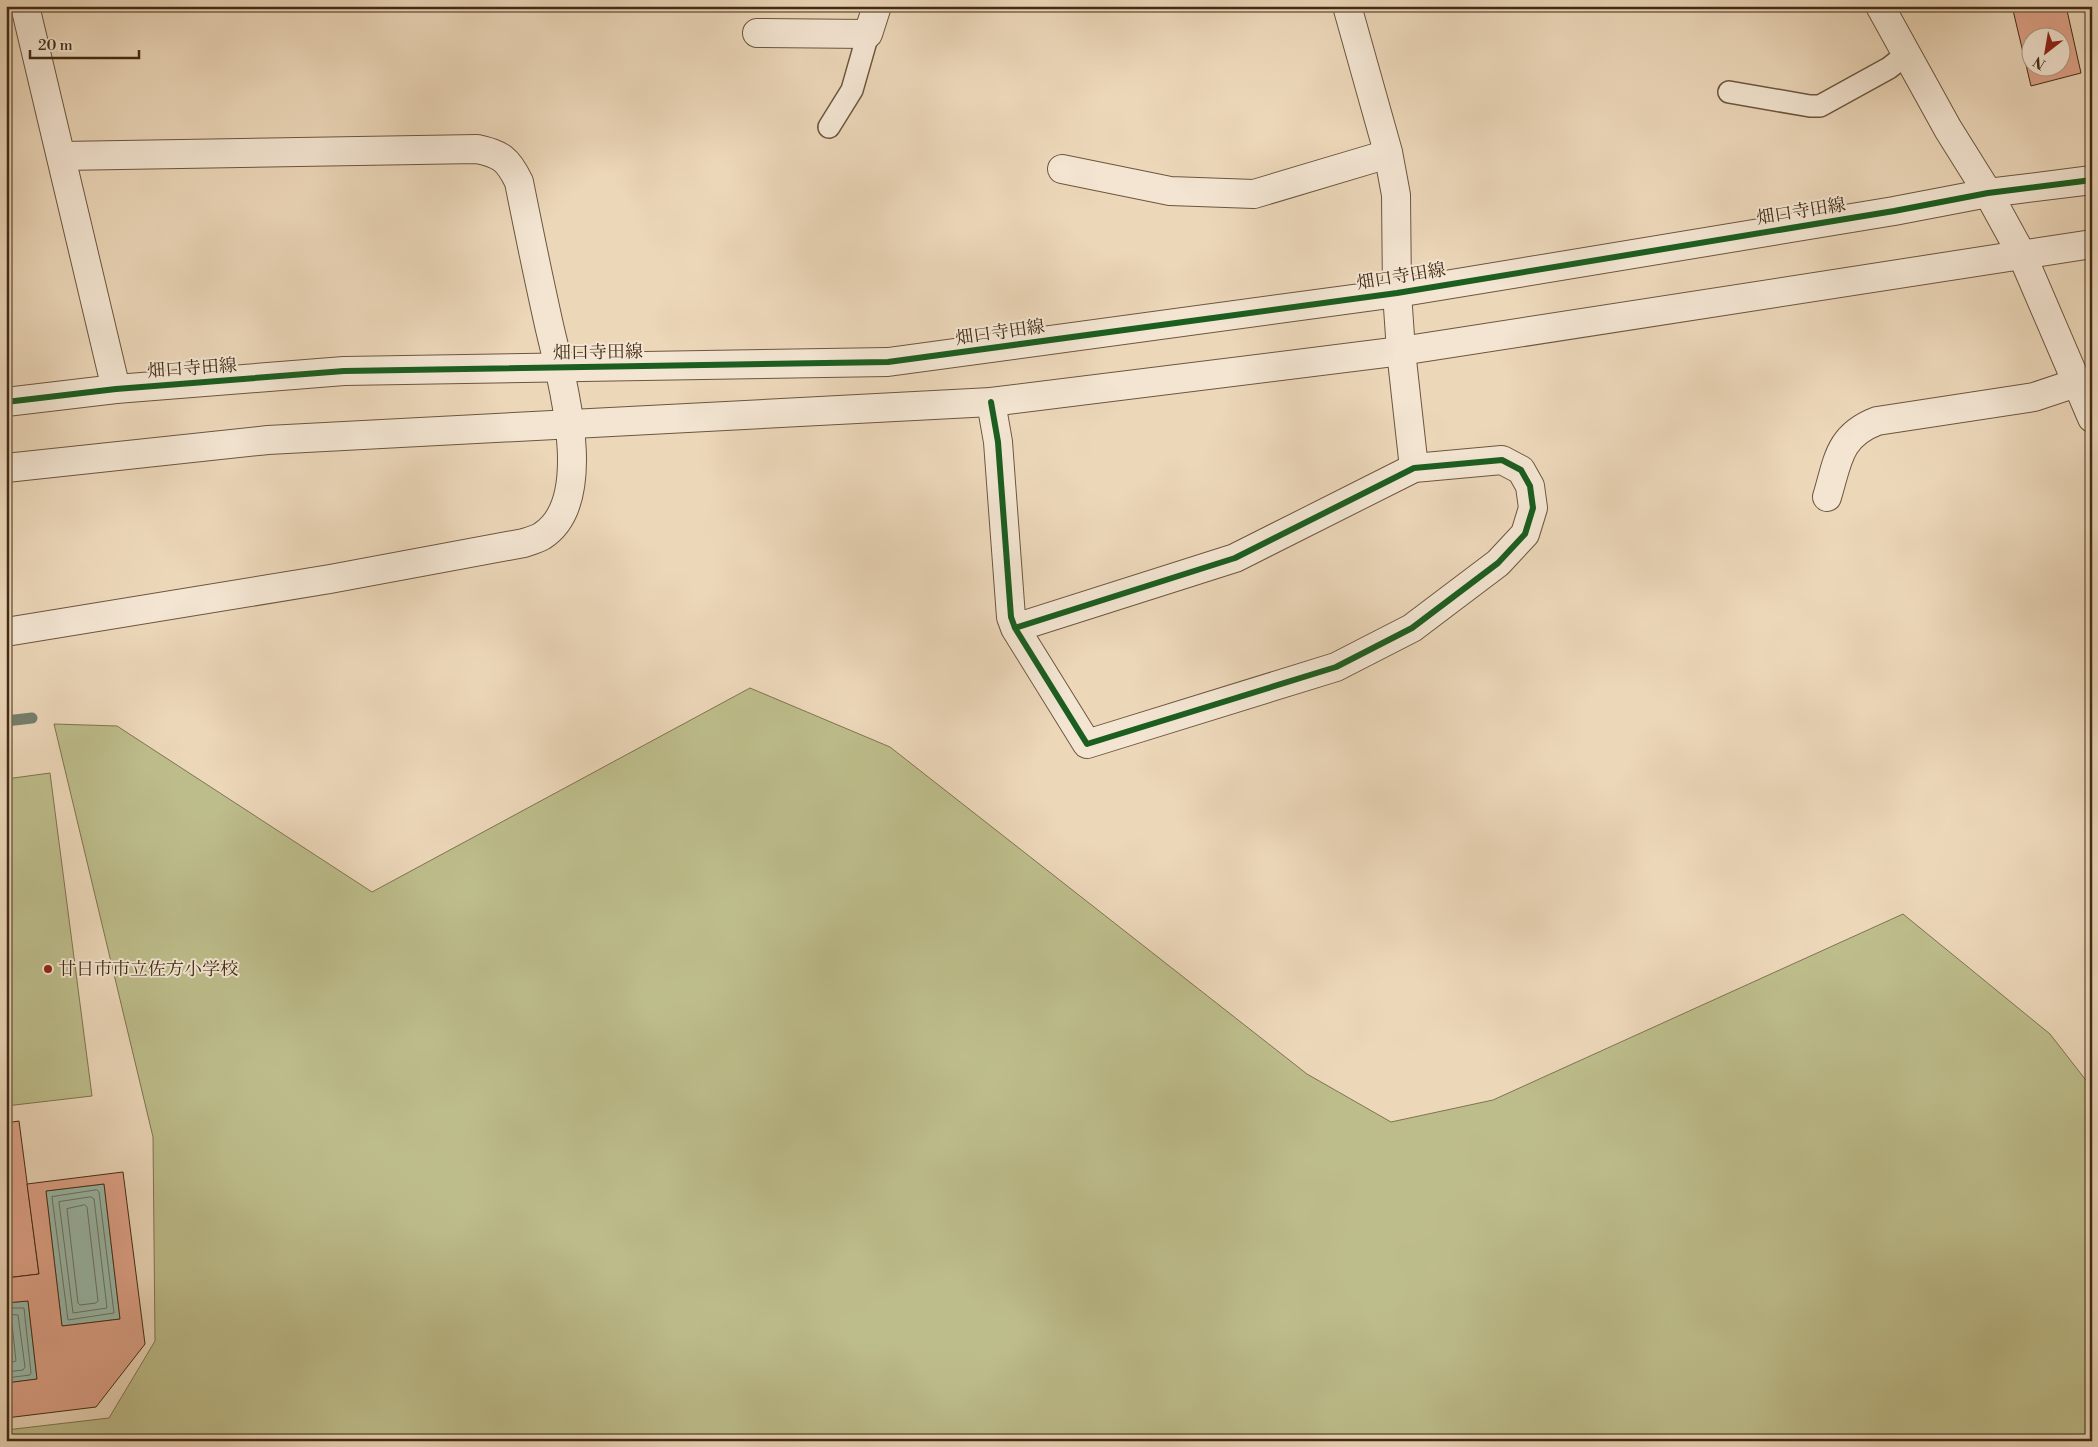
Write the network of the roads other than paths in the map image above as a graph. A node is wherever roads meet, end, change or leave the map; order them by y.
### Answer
1 (25, 6) edge
2 (877, 6) edge
3 (1346, 6) edge
4 (1880, 6) edge
5 (757, 33) dead end
6 (868, 34) junction
7 (1907, 54) junction
8 (1729, 92) dead end
9 (829, 127) dead end
10 (1388, 154) junction
11 (61, 156) junction
12 (1062, 169) dead end
13 (2092, 180) edge
14 (1988, 193) junction
15 (2092, 244) edge
16 (2022, 254) junction
17 (1397, 293) junction
18 (1401, 351) junction
19 (558, 368) junction
20 (2076, 383) junction
21 (116, 389) junction
22 (6, 402) edge
23 (991, 402) junction
24 (2092, 418) edge
25 (570, 426) junction
26 (6, 468) edge
27 (1414, 468) junction
28 (1827, 498) dead end
29 (1015, 628) junction
30 (6, 632) edge

1 - 11 street
2 - 6 street
3 - 10 street
4 - 7 street
5 - 6 street
6 - 9 lane
7 - 8 lane
7 - 14 street
10 - 12 street
10 - 17 street
11 - 19 street
11 - 21 street
13 - 14 street, 畑口寺田線
14 - 16 street
14 - 17 street, 畑口寺田線
15 - 16 street
16 - 18 street
16 - 20 street
17 - 18 street
17 - 19 street, 畑口寺田線
18 - 23 street
18 - 27 street
19 - 21 street, 畑口寺田線
19 - 25 street
20 - 24 street
20 - 28 street
21 - 22 street, 畑口寺田線
23 - 25 street
23 - 29 street
25 - 26 street
25 - 30 street
27 - 29 street
27 - 29 street

